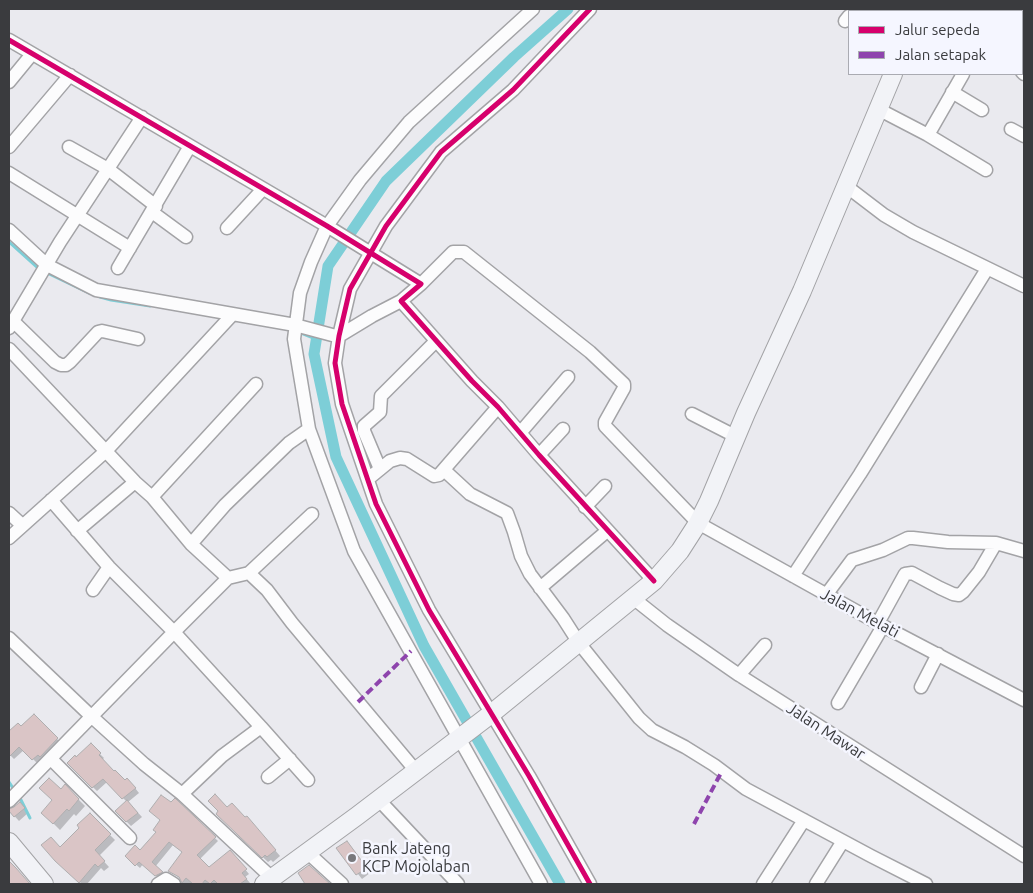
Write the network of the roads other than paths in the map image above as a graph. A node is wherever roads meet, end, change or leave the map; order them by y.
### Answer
1 (533, 9) edge
2 (590, 9) edge
3 (9, 40) edge
4 (32, 54) junction
5 (70, 75) junction
6 (893, 75) edge
7 (962, 75) edge
8 (9, 82) edge
9 (952, 92) junction
10 (878, 109) junction
11 (982, 110) dead end
12 (142, 117) junction
13 (1011, 129) dead end
14 (928, 135) junction
15 (1024, 136) edge
16 (190, 146) junction
17 (9, 147) edge
18 (68, 147) dead end
19 (108, 169) junction
20 (986, 170) dead end
21 (9, 173) edge
22 (846, 186) junction
23 (262, 189) junction
24 (154, 209) junction
25 (78, 216) junction
26 (329, 227) junction
27 (227, 228) dead end
28 (9, 230) edge
29 (186, 236) dead end
30 (130, 248) junction
31 (368, 250) junction
32 (118, 268) dead end
33 (987, 269) junction
34 (44, 270) junction
35 (421, 284) junction
36 (1024, 286) edge
37 (401, 301) junction
38 (233, 314) junction
39 (11, 325) edge
40 (297, 326) junction
41 (337, 336) junction
42 (138, 339) dead end
43 (436, 341) junction
44 (9, 349) edge
45 (568, 377) dead end
46 (256, 384) dead end
47 (498, 407) junction
48 (692, 414) dead end
49 (309, 429) junction
50 (563, 429) dead end
51 (520, 433) junction
52 (737, 436) junction
53 (106, 451) junction
54 (539, 455) junction
55 (380, 469) junction
56 (444, 470) junction
57 (368, 479) junction
58 (136, 482) junction
59 (605, 486) dead end
60 (152, 497) junction
61 (51, 500) junction
62 (585, 507) junction
63 (9, 513) edge
64 (312, 514) dead end
65 (698, 523) junction
66 (22, 525) junction
67 (77, 531) junction
68 (607, 531) junction
69 (9, 538) edge
70 (996, 543) junction
71 (191, 544) junction
72 (1024, 552) edge
73 (109, 566) junction
74 (249, 572) junction
75 (793, 576) junction
76 (228, 578) junction
77 (654, 581) junction
78 (540, 588) junction
79 (93, 590) dead end
80 (826, 595) junction
81 (633, 598) junction
82 (881, 624) junction
83 (174, 632) junction
84 (9, 638) edge
85 (579, 643) junction
86 (765, 644) dead end
87 (938, 654) junction
88 (739, 675) junction
89 (921, 687) dead end
90 (1024, 700) edge
91 (838, 703) dead end
92 (489, 715) junction
93 (91, 716) junction
94 (261, 727) junction
95 (463, 735) junction
96 (51, 759) junction
97 (290, 759) junction
98 (416, 771) junction
99 (268, 777) dead end
100 (308, 780) dead end
101 (182, 794) junction
102 (16, 795) edge
103 (379, 800) junction
104 (804, 820) junction
105 (130, 838) dead end
106 (842, 841) junction
107 (9, 842) edge
108 (307, 852) junction
109 (1024, 856) edge
110 (268, 881) edge
111 (44, 884) edge
112 (158, 884) edge
113 (174, 884) edge
114 (342, 884) edge
115 (458, 884) edge
116 (541, 884) edge
117 (590, 884) edge
118 (763, 884) edge
119 (816, 884) edge
120 (926, 884) edge

1 - 26 street
2 - 31 street
3 - 4 street
4 - 5 street
4 - 8 street
5 - 12 street
5 - 17 street
6 - 10 main road
7 - 9 street
9 - 11 street
9 - 14 street
10 - 14 street
10 - 22 main road
12 - 16 street
12 - 19 street
13 - 15 street
14 - 20 street
16 - 23 street
16 - 24 street
18 - 19 street
19 - 24 street
19 - 25 street
21 - 25 street
22 - 33 street
22 - 52 main road
23 - 26 street
23 - 27 street
24 - 29 street
24 - 30 street
25 - 30 street
25 - 34 street
26 - 31 street
26 - 40 street
28 - 34 street
30 - 32 street
31 - 35 street
31 - 41 street
33 - 36 street
33 - 75 street
34 - 38 street
34 - 39 street
35 - 37 street
35 - 65 street, Jalan Melati
37 - 41 street
37 - 43 street
38 - 40 street
38 - 53 street
39 - 42 street
40 - 41 street
40 - 49 street
41 - 57 street
43 - 47 street
43 - 55 street
44 - 53 street
45 - 51 street
46 - 60 street
47 - 51 street
47 - 56 street
48 - 52 street
49 - 71 street
49 - 95 street
50 - 54 street
51 - 54 street
52 - 65 main road
53 - 58 street
53 - 61 street
54 - 62 street
55 - 56 street
55 - 57 street
56 - 78 street
57 - 92 street
58 - 60 street
58 - 67 street
59 - 62 street
60 - 71 street
61 - 66 street
61 - 67 street
62 - 68 street
63 - 66 street
64 - 74 street
65 - 75 street, Jalan Melati
65 - 77 main road
66 - 69 street
67 - 73 street
68 - 77 street
68 - 78 street
70 - 72 street
70 - 80 street
70 - 82 street
71 - 76 street
73 - 79 street
73 - 83 street
74 - 76 street
74 - 98 street
75 - 80 street, Jalan Melati
76 - 83 street
77 - 81 main road
78 - 85 street
80 - 82 street, Jalan Melati
81 - 85 main road
81 - 88 street, Jalan Mawar
82 - 87 street, Jalan Melati
82 - 91 street
83 - 93 street
83 - 94 street
84 - 93 street
85 - 92 main road
85 - 104 street
86 - 88 street
87 - 89 street
87 - 90 street, Jalan Melati
88 - 109 street, Jalan Mawar
92 - 95 main road
92 - 117 street
93 - 96 street
93 - 101 street
94 - 97 street
94 - 101 street
95 - 98 main road
95 - 116 street
96 - 102 street
96 - 105 street
97 - 99 street
97 - 100 street
98 - 103 main road
101 - 110 street
103 - 108 main road
103 - 115 street
104 - 106 street
104 - 118 street
106 - 119 street
106 - 120 street
107 - 111 main road
108 - 110 main road
108 - 114 street
112 - 113 street

